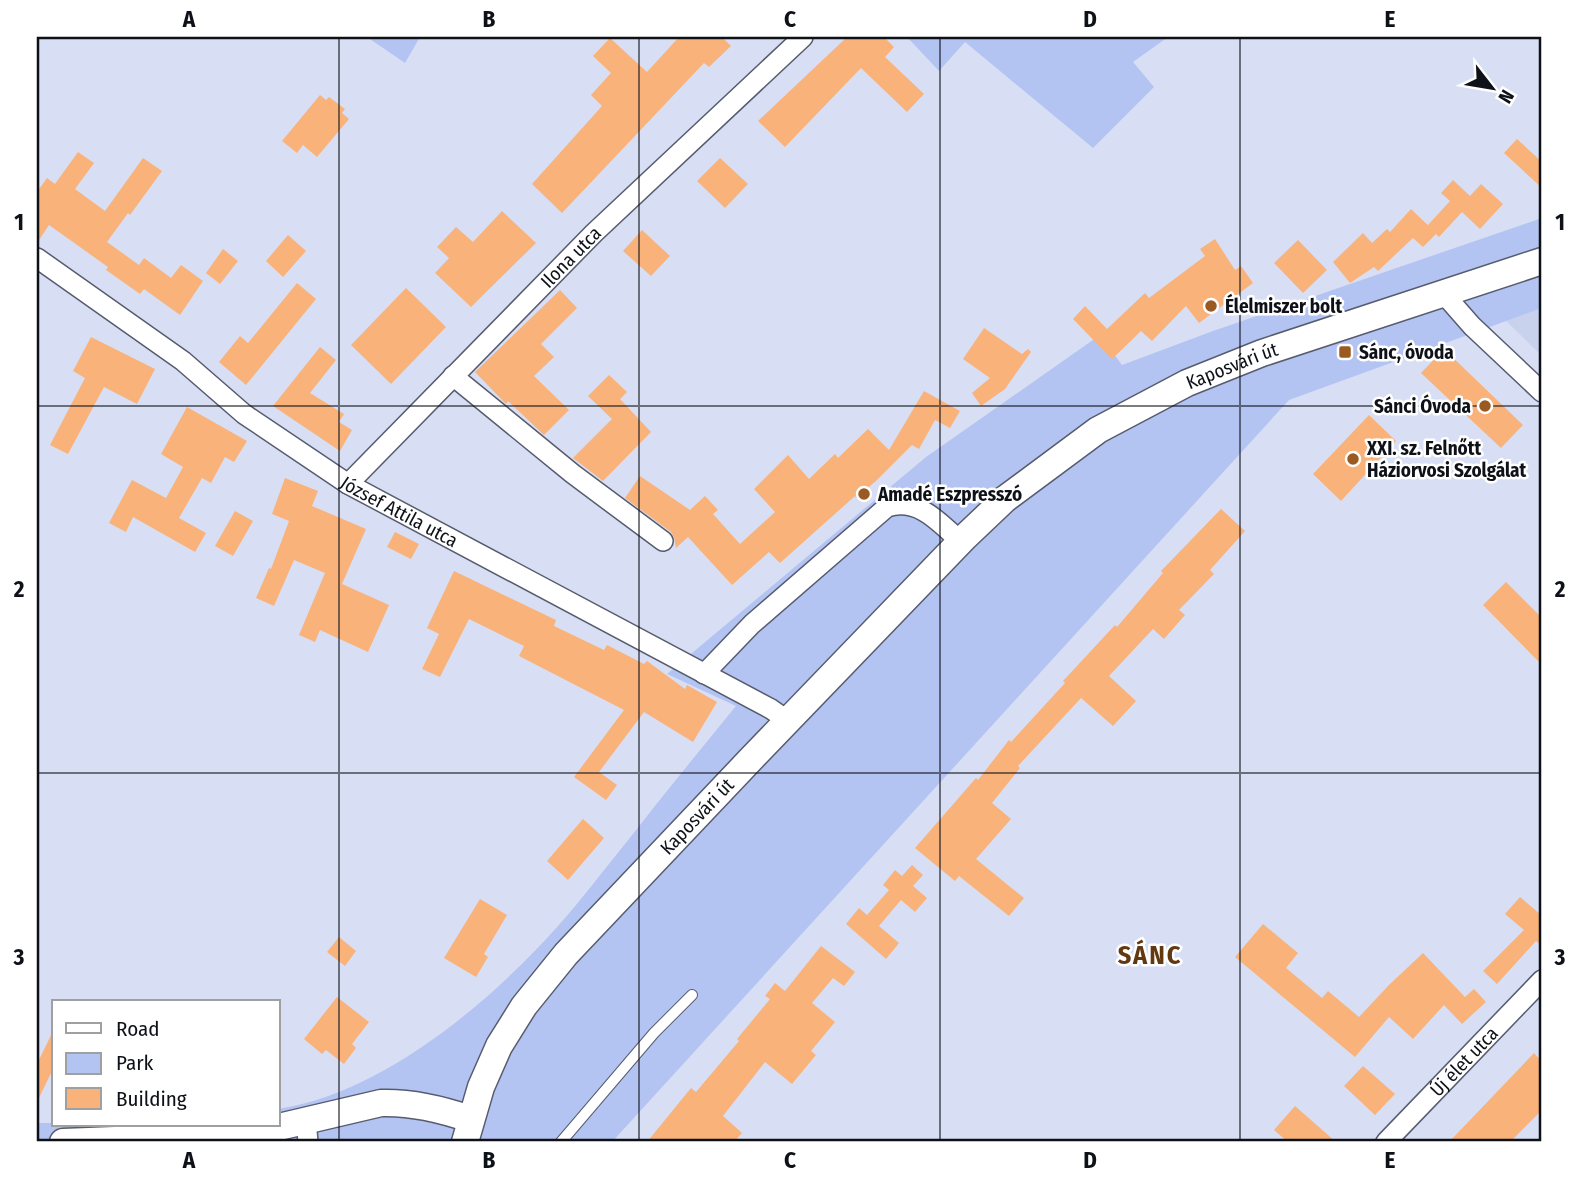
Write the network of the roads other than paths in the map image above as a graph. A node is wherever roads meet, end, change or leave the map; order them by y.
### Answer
1 (803, 37) edge
2 (37, 257) edge
3 (1542, 261) edge
4 (1443, 293) junction
5 (453, 376) junction
6 (1542, 392) edge
7 (348, 484) junction
8 (663, 541) dead end
9 (961, 542) junction
10 (704, 674) junction
11 (788, 721) junction
12 (1542, 980) edge
13 (692, 995) dead end
14 (468, 1130) edge
15 (307, 1132) edge
16 (63, 1142) edge
17 (561, 1142) edge
18 (1386, 1142) edge

1 - 5 street, Ilona utca
2 - 7 street, József Attila utca
3 - 4 main road, Kaposvári út
4 - 6 street
4 - 9 main road, Kaposvári út
5 - 7 street, Ilona utca
5 - 8 street
7 - 10 street, József Attila utca
9 - 10 street
9 - 11 main road, Kaposvári út
10 - 11 street, József Attila utca
11 - 14 main road, Kaposvári út
12 - 18 street, Új élet utca
13 - 17 lane
14 - 15 main road, Kaposvári út
15 - 16 main road, Kaposvári út

